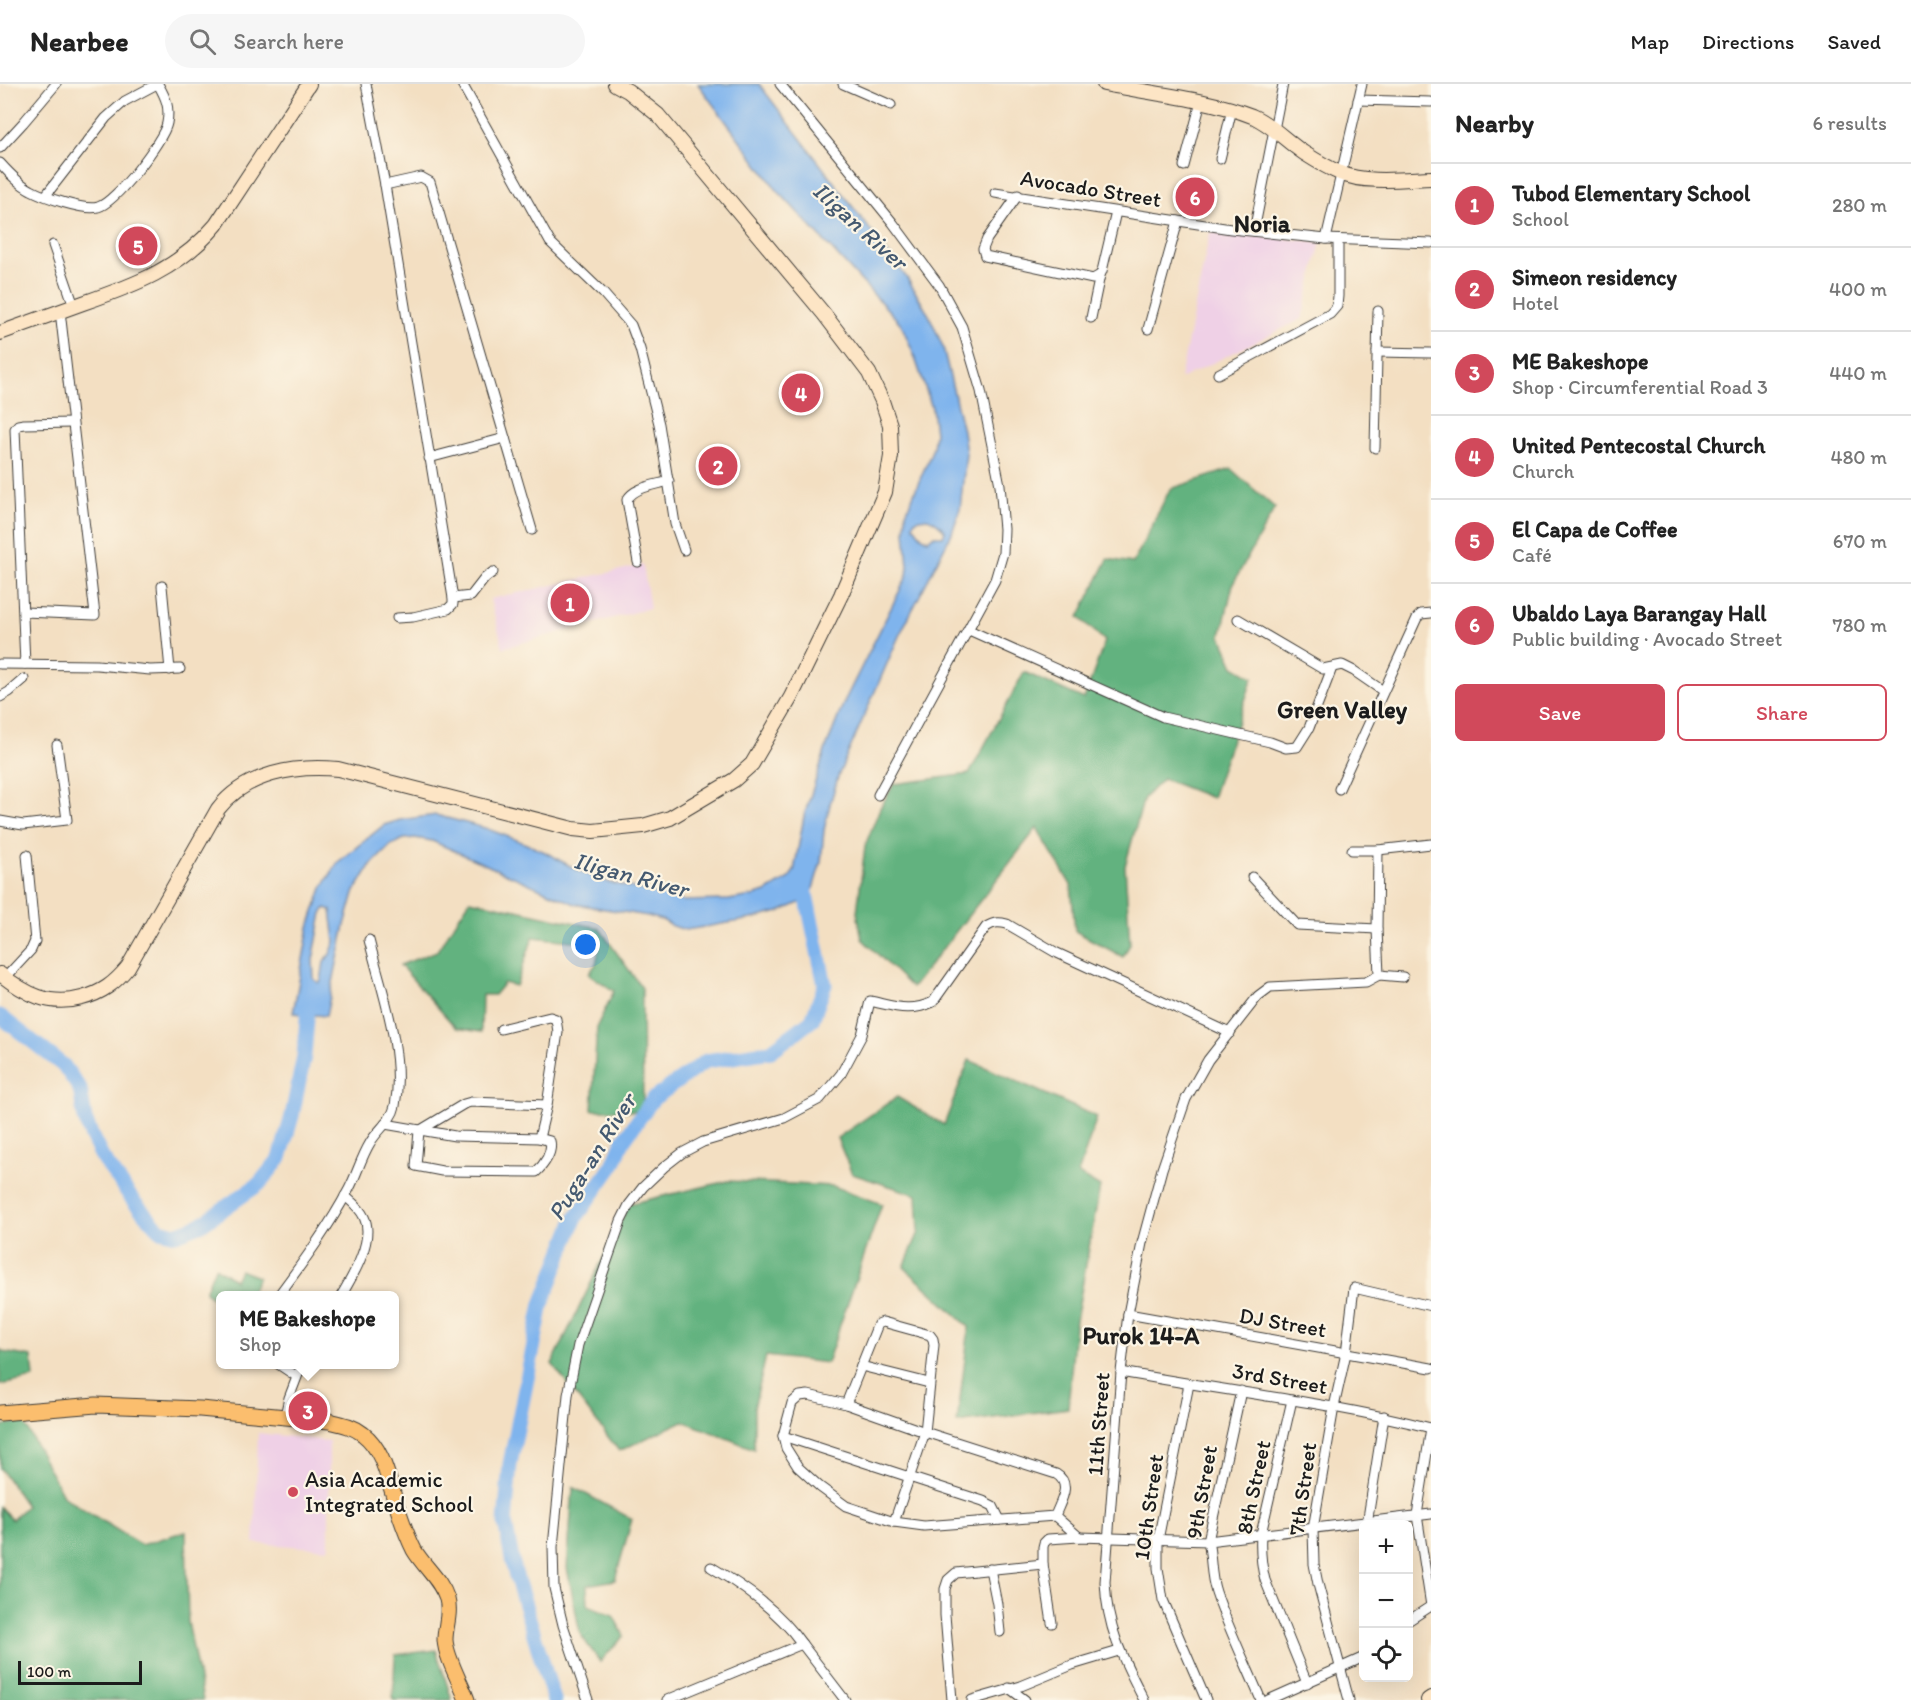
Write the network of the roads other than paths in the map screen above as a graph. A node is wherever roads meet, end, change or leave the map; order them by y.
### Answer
1 (56, 84) edge
2 (158, 84) edge
3 (309, 84) edge
4 (366, 84) edge
5 (462, 84) edge
6 (615, 84) edge
7 (780, 84) edge
8 (847, 84) edge
9 (1104, 84) edge
10 (1283, 84) edge
11 (1362, 84) edge
12 (1358, 100) junction
13 (1201, 102) junction
14 (1431, 102) edge
15 (891, 105) dead end
16 (1232, 109) junction
17 (1274, 130) junction
18 (0, 148) edge
19 (1220, 159) dead end
20 (0, 163) edge
21 (1184, 166) dead end
22 (1340, 174) junction
23 (1431, 178) edge
24 (385, 185) junction
25 (995, 193) dead end
26 (46, 195) junction
27 (1018, 195) junction
28 (1116, 212) junction
29 (1178, 221) junction
30 (1254, 231) junction
31 (1326, 239) junction
32 (1338, 240) junction
33 (1431, 243) edge
34 (53, 245) dead end
35 (1100, 275) junction
36 (74, 306) junction
37 (60, 311) junction
38 (1378, 311) dead end
39 (1091, 318) dead end
40 (1148, 329) dead end
41 (0, 333) edge
42 (1377, 352) junction
43 (1431, 353) edge
44 (1218, 374) dead end
45 (72, 423) junction
46 (505, 438) junction
47 (1376, 448) dead end
48 (429, 458) junction
49 (669, 481) junction
50 (532, 530) dead end
51 (684, 550) dead end
52 (638, 562) dead end
53 (493, 572) dead end
54 (162, 586) dead end
55 (453, 598) junction
56 (24, 612) junction
57 (1431, 613) edge
58 (397, 618) dead end
59 (1238, 619) dead end
60 (969, 630) junction
61 (0, 664) edge
62 (25, 664) junction
63 (1332, 668) junction
64 (180, 669) dead end
65 (170, 670) junction
66 (24, 679) dead end
67 (1383, 691) junction
68 (0, 698) edge
69 (57, 745) dead end
70 (1339, 789) dead end
71 (878, 795) dead end
72 (0, 820) edge
73 (1431, 844) edge
74 (1352, 850) dead end
75 (1378, 850) junction
76 (27, 855) dead end
77 (1252, 877) dead end
78 (1377, 929) junction
79 (369, 940) dead end
80 (1379, 975) junction
81 (3, 976) edge
82 (1403, 977) dead end
83 (501, 1029) dead end
84 (1230, 1033) junction
85 (547, 1105) junction
86 (385, 1124) junction
87 (419, 1131) junction
88 (540, 1138) junction
89 (345, 1196) junction
90 (282, 1291) edge
91 (343, 1291) edge
92 (1431, 1306) edge
93 (1128, 1314) junction
94 (1346, 1353) junction
95 (861, 1366) junction
96 (1431, 1368) edge
97 (285, 1369) edge
98 (300, 1369) edge
99 (1121, 1372) junction
100 (296, 1376) junction
101 (929, 1383) junction
102 (1189, 1384) junction
103 (1241, 1391) junction
104 (1292, 1400) junction
105 (846, 1404) junction
106 (1334, 1407) junction
107 (0, 1413) edge
108 (285, 1416) junction
109 (1384, 1416) junction
110 (1431, 1428) edge
111 (925, 1432) junction
112 (783, 1436) junction
113 (910, 1477) junction
114 (1431, 1514) edge
115 (1417, 1515) junction
116 (1055, 1516) junction
117 (1000, 1520) junction
118 (1366, 1520) edge
119 (1381, 1520) edge
120 (894, 1522) junction
121 (1359, 1523) edge
122 (1313, 1529) junction
123 (1262, 1534) junction
124 (1079, 1538) junction
125 (1109, 1538) junction
126 (1158, 1540) junction
127 (1208, 1541) junction
128 (1043, 1564) junction
129 (711, 1567) dead end
130 (990, 1569) junction
131 (1431, 1606) edge
132 (1413, 1618) edge
133 (1052, 1623) dead end
134 (1000, 1632) dead end
135 (802, 1644) junction
136 (1119, 1651) junction
137 (1359, 1659) edge
138 (1341, 1668) junction
139 (1307, 1683) junction
140 (1009, 1688) junction
141 (467, 1700) edge
142 (588, 1700) edge
143 (667, 1700) edge
144 (845, 1700) edge
145 (952, 1700) edge
146 (972, 1700) edge
147 (1026, 1700) edge
148 (1144, 1700) edge
149 (1206, 1700) edge
150 (1261, 1700) edge
151 (1268, 1700) edge
152 (1349, 1700) edge

1 - 18 street
2 - 26 street
2 - 26 street
3 - 36 street
4 - 24 street
5 - 49 street
6 - 81 street
7 - 60 street
8 - 15 street
9 - 13 street
10 - 17 street
11 - 12 street
12 - 14 street
12 - 22 street
13 - 16 street
13 - 21 street
16 - 17 street
16 - 19 street
17 - 22 street
17 - 30 street
20 - 26 street
22 - 23 street
22 - 31 street
24 - 46 street
24 - 48 street
25 - 27 street, Avocado Street
27 - 28 street, Avocado Street
27 - 35 street
28 - 29 street, Avocado Street
28 - 35 street
29 - 30 street, Avocado Street
29 - 40 street
30 - 31 street, Avocado Street
31 - 32 street, Avocado Street
32 - 33 street, Avocado Street
32 - 44 street
34 - 36 street
35 - 39 street
36 - 37 street
37 - 41 street
37 - 45 street
38 - 42 street
42 - 43 street
42 - 47 street
45 - 56 street
45 - 56 street
46 - 48 street
46 - 50 street
48 - 55 street
49 - 51 street
49 - 52 street
53 - 55 street
54 - 65 street
55 - 58 street
56 - 62 street
57 - 67 street
59 - 63 street
60 - 63 street
60 - 71 street
61 - 62 street
62 - 65 street
63 - 67 street
64 - 65 street
66 - 68 street
67 - 70 street
69 - 72 street
73 - 75 street
74 - 75 street
75 - 78 street
76 - 81 street
77 - 78 street
78 - 80 street
79 - 86 street
80 - 82 street, 11th Street
80 - 84 street, 11th Street
83 - 85 street
84 - 93 street, 11th Street
84 - 142 street
85 - 87 street
85 - 88 street
86 - 87 street
86 - 89 street
87 - 88 street
87 - 88 street
89 - 90 street
89 - 91 street
92 - 94 street, 7th Street
93 - 94 street, DJ Street
93 - 99 street, 11th Street
94 - 96 street, DJ Street
94 - 106 street, 7th Street
95 - 101 street
95 - 101 street
95 - 105 street
97 - 100 street
98 - 100 street
99 - 102 street, 3rd Street
99 - 125 street, 11th Street
100 - 108 street
101 - 111 street
102 - 103 street, 3rd Street
102 - 126 street, 10th Street
103 - 104 street, 3rd Street
103 - 127 street, 9th Street
104 - 106 street, 3rd Street
104 - 123 street, 8th Street
105 - 111 street
105 - 112 street
106 - 109 street, 3rd Street
106 - 122 street, 7th Street
107 - 108 main road
108 - 141 main road
109 - 110 street, 3rd Street
109 - 118 street
110 - 115 street
111 - 113 street
111 - 116 street
112 - 113 street
112 - 120 street
113 - 117 street
113 - 120 street
114 - 115 street
115 - 119 street
115 - 131 street
116 - 117 street
116 - 124 street
117 - 120 street
121 - 122 street
122 - 123 street
122 - 138 street, 7th Street
123 - 127 street
123 - 139 street, 8th Street
124 - 125 street
124 - 128 street
125 - 126 street
125 - 136 street, 11th Street
126 - 127 street
126 - 149 street, 10th Street
127 - 150 street, 9th Street
128 - 130 street
128 - 133 street
129 - 135 street
130 - 134 street
130 - 145 street
131 - 132 street
135 - 143 street
135 - 144 street
136 - 140 street
136 - 148 street, 11th Street
137 - 138 street
138 - 139 street
138 - 152 street, 7th Street
139 - 151 street
140 - 146 street
140 - 147 street

